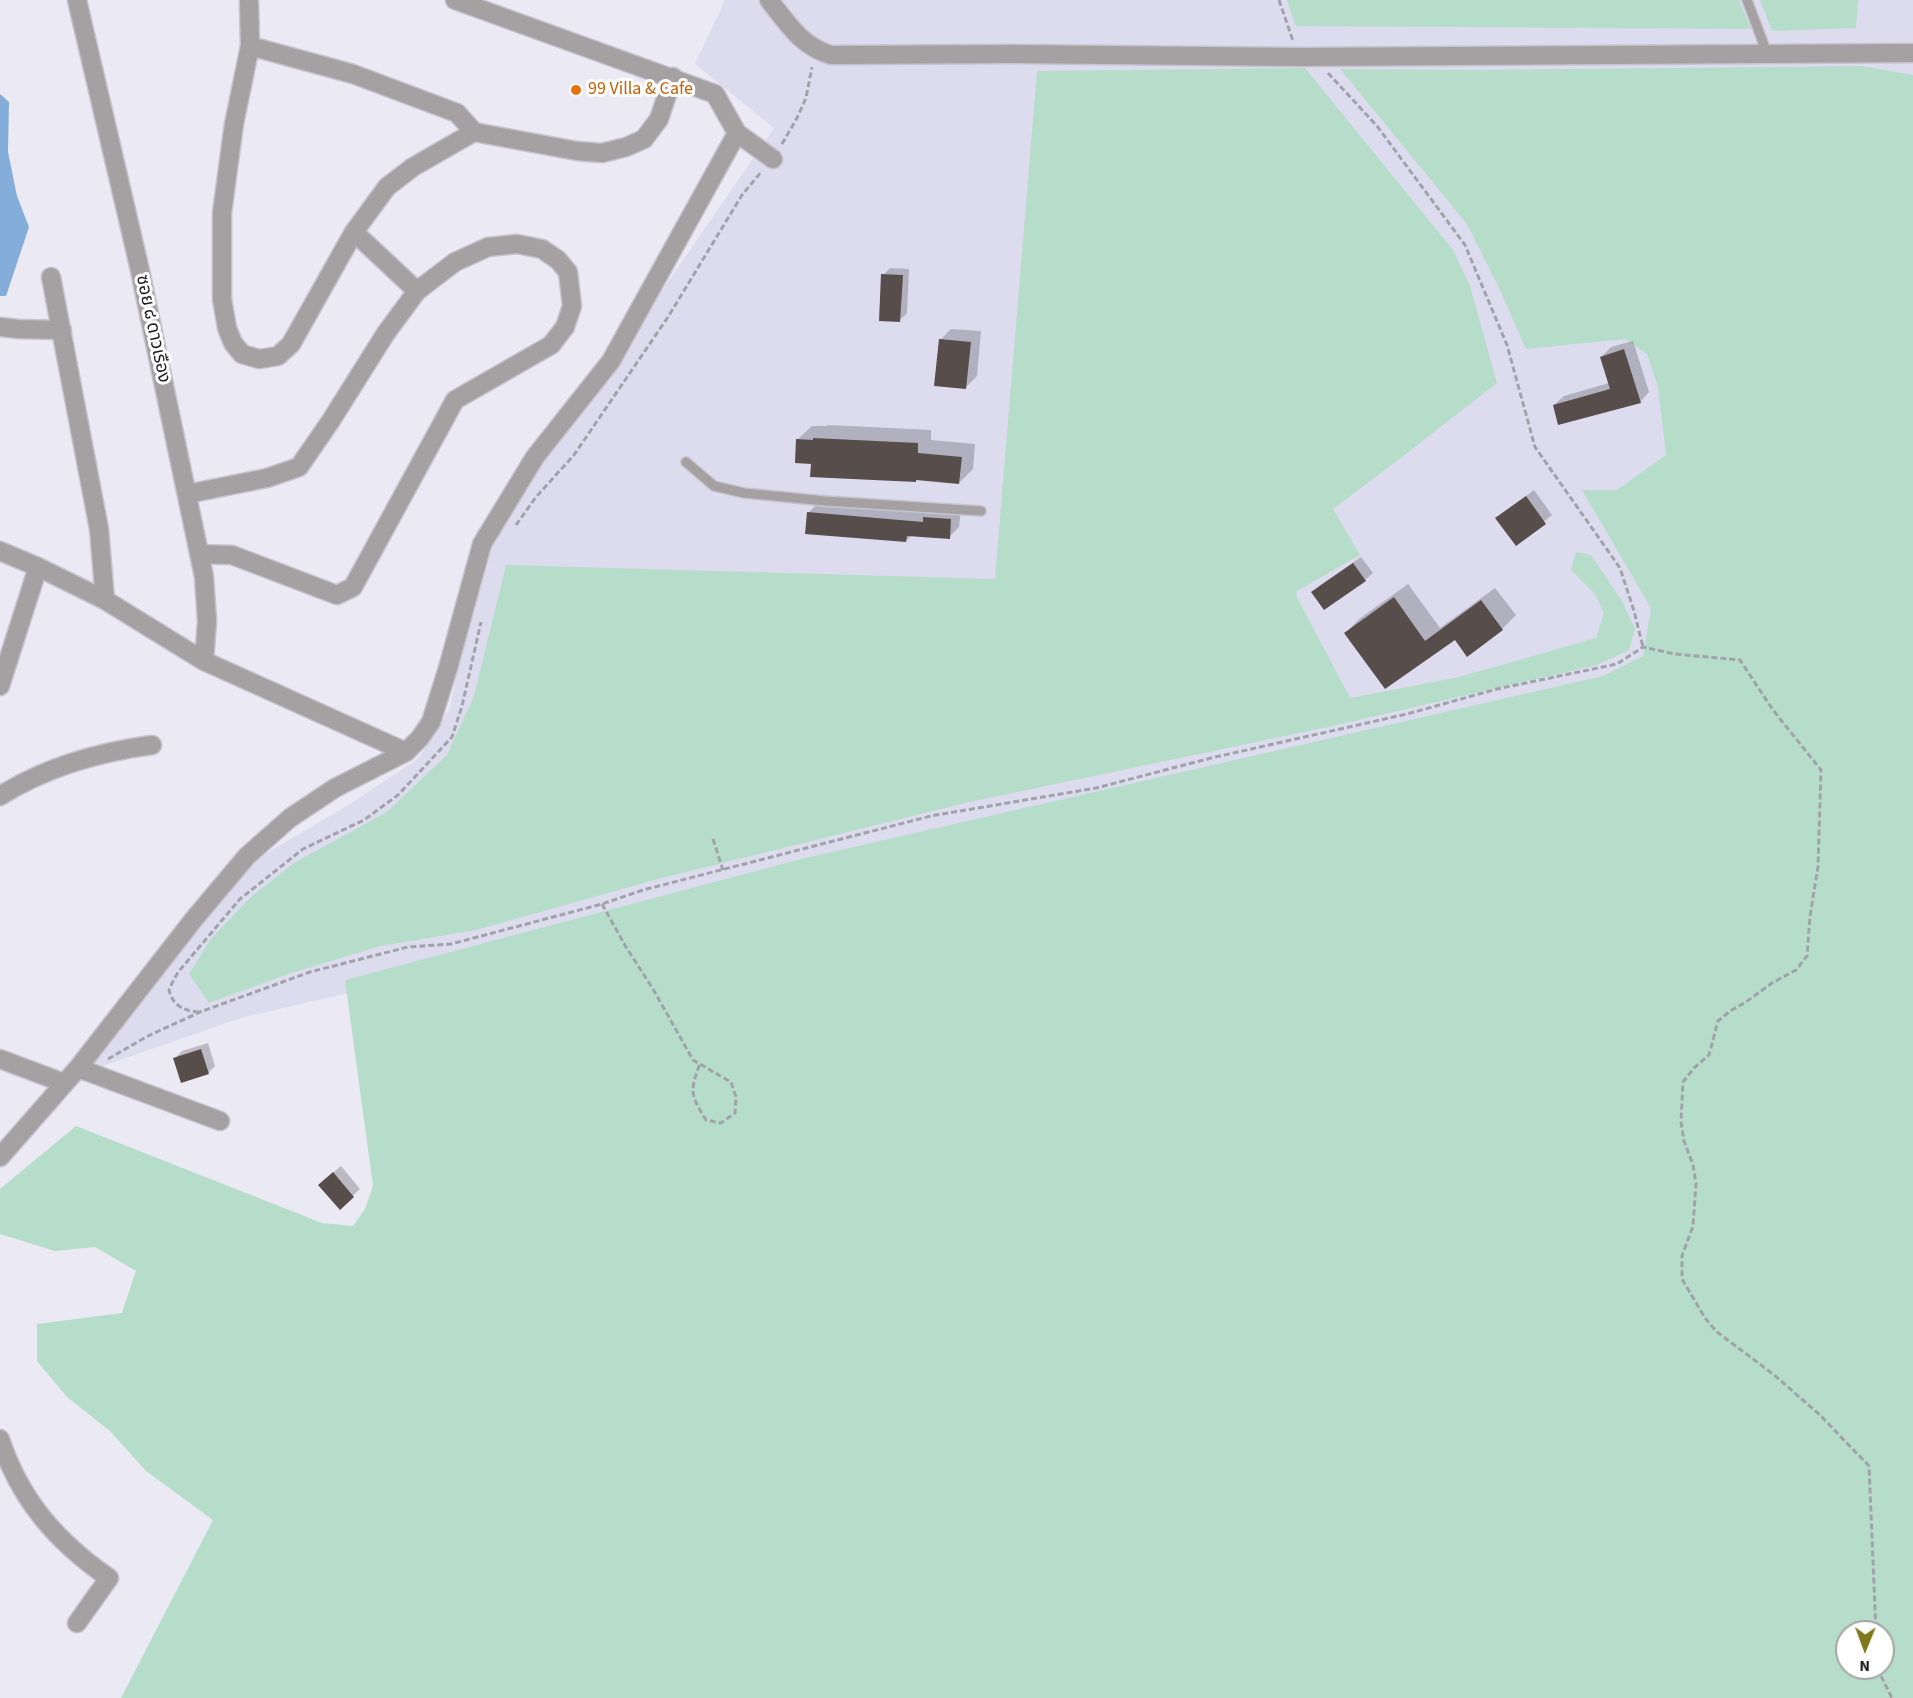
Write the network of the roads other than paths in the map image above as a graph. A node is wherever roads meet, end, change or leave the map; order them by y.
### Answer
1 (77, 0) edge
2 (249, 0) edge
3 (455, 0) edge
4 (769, 0) edge
5 (1747, 0) edge
6 (250, 46) junction
7 (1767, 53) junction
8 (1913, 53) edge
9 (673, 77) junction
10 (474, 132) junction
11 (737, 133) junction
12 (773, 159) road end
13 (354, 232) junction
14 (51, 277) dead end
15 (417, 291) junction
16 (0, 327) edge
17 (62, 330) junction
18 (686, 462) dead end
19 (187, 494) junction
20 (981, 511) dead end
21 (0, 551) edge
22 (199, 554) junction
23 (38, 567) junction
24 (105, 600) junction
25 (204, 661) junction
26 (0, 686) edge
27 (152, 744) dead end
28 (406, 752) junction
29 (0, 796) edge
30 (0, 1059) edge
31 (78, 1068) junction
32 (64, 1083) junction
33 (220, 1121) dead end
34 (0, 1157) edge
35 (0, 1439) edge
36 (77, 1623) dead end

1 - 19 street, ซอย ๘ ดาวเรือง
2 - 6 street
3 - 9 street
4 - 7 street
5 - 7 lane
6 - 10 street
6 - 13 street
7 - 8 street
9 - 10 street
9 - 11 street
10 - 13 street
11 - 12 street
11 - 28 street
13 - 15 street
14 - 17 street
15 - 19 street
15 - 22 street
16 - 17 street
17 - 24 street
18 - 20 lane
19 - 22 street, ซอย ๘ ดาวเรือง
21 - 23 street
22 - 25 street, ซอย ๘ ดาวเรือง
23 - 24 street
23 - 26 street
24 - 25 street
25 - 28 street
27 - 29 street
28 - 31 street
30 - 32 street
31 - 32 street
31 - 33 street
32 - 34 street
35 - 36 street

